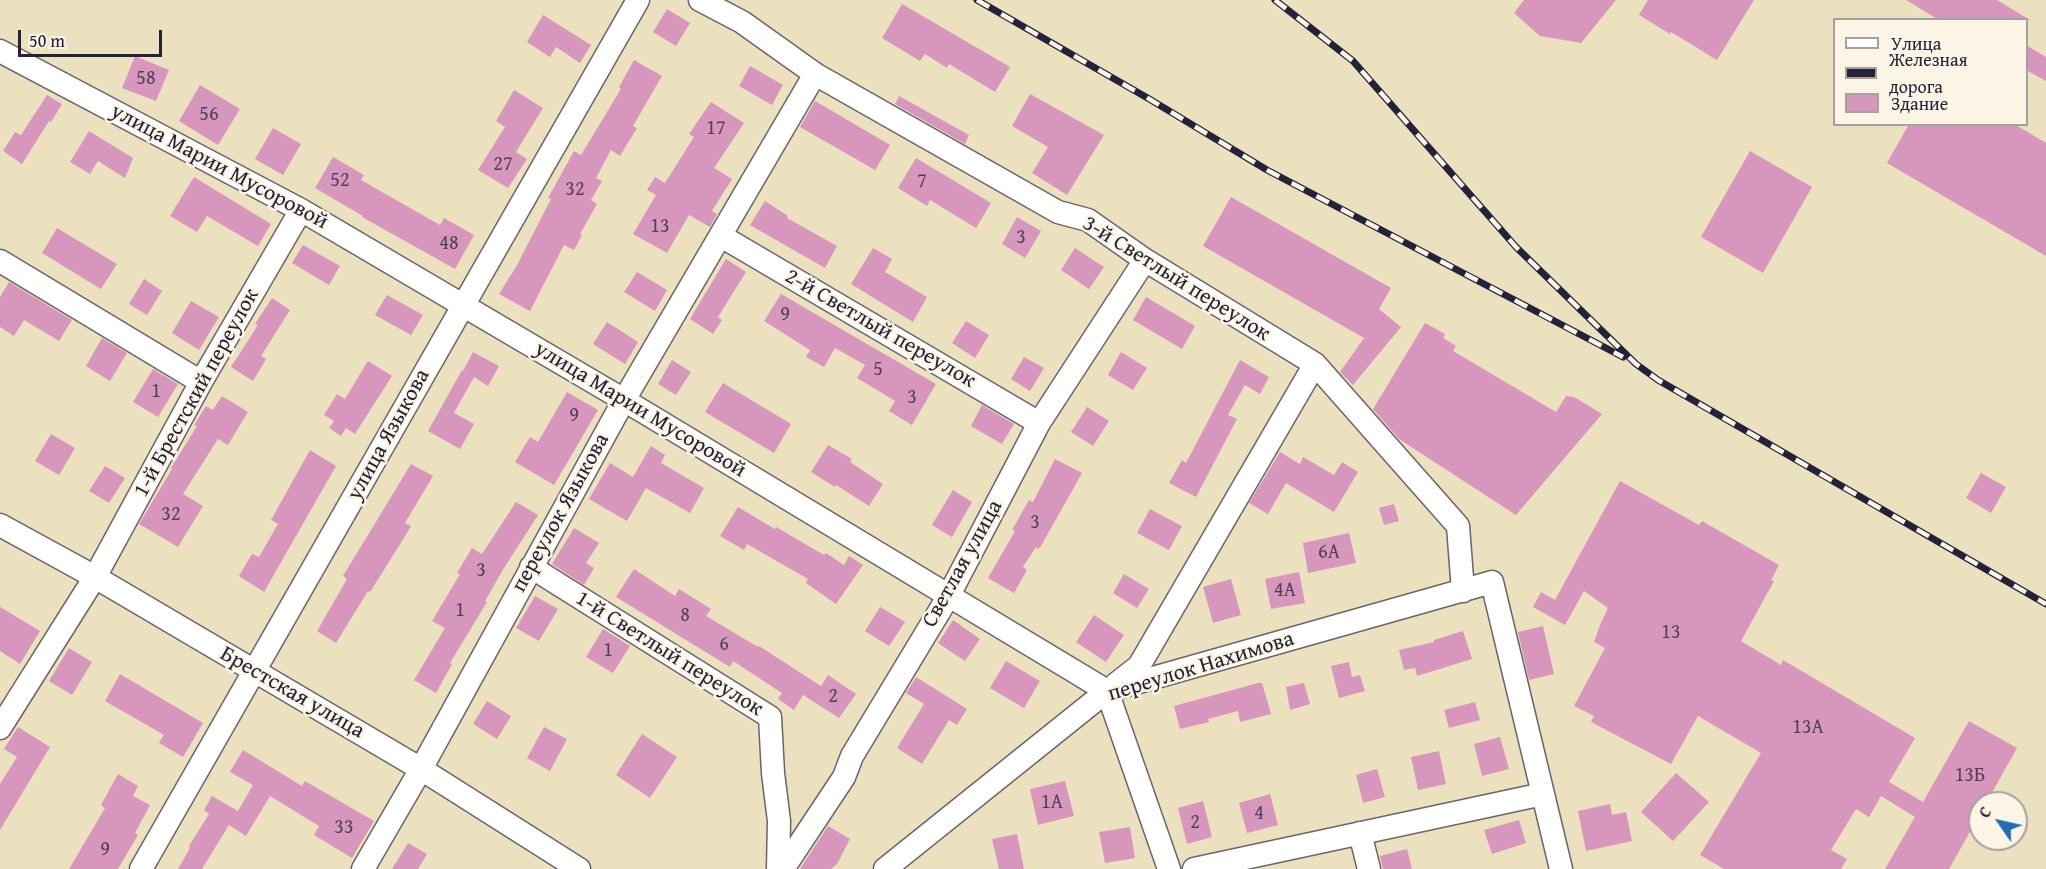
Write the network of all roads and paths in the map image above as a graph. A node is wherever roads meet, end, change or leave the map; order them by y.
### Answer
1 (638, 0) edge
2 (700, 0) edge
3 (0, 51) edge
4 (815, 74) junction
5 (301, 210) junction
6 (721, 236) junction
7 (1144, 260) junction
8 (0, 261) edge
9 (463, 304) junction
10 (1315, 364) junction
11 (201, 382) junction
12 (624, 400) junction
13 (1040, 423) junction
14 (0, 525) edge
15 (531, 567) junction
16 (95, 577) junction
17 (1463, 591) junction
18 (948, 597) junction
19 (255, 672) junction
20 (1107, 691) junction
21 (0, 728) edge
22 (421, 768) junction
23 (1543, 794) junction
24 (1360, 833) junction
25 (141, 869) edge
26 (363, 869) edge
27 (579, 869) edge
28 (781, 869) edge
29 (885, 869) edge
30 (1169, 869) edge
31 (1194, 869) edge
32 (1369, 869) edge
33 (1561, 869) edge

1 - 9 street, улица Языкова
2 - 4 street, 3-й Светлый переулок
3 - 5 street, улица Марии Мусоровой
4 - 6 street, переулок Языкова
4 - 7 street, 3-й Светлый переулок
5 - 9 street, улица Марии Мусоровой
5 - 11 street, 1-й Брестский переулок
6 - 12 street, переулок Языкова
6 - 13 street, 2-й Светлый переулок
7 - 10 street, 3-й Светлый переулок
7 - 13 street, Светлая улица
8 - 11 street
9 - 12 street, улица Марии Мусоровой
9 - 19 street, улица Языкова
10 - 17 street, 3-й Светлый переулок
10 - 20 street
11 - 16 street, 1-й Брестский переулок
12 - 15 street, переулок Языкова
12 - 18 street, улица Марии Мусоровой
13 - 18 street, Светлая улица
14 - 16 street, Брестская улица
15 - 22 street, переулок Языкова
15 - 28 street, 1-й Светлый переулок
16 - 19 street, Брестская улица
16 - 21 street, 1-й Брестский переулок
17 - 20 street, переулок Нахимова
17 - 23 street, переулок Нахимова
18 - 20 street, улица Марии Мусоровой
18 - 28 street, Светлая улица
19 - 22 street, Брестская улица
19 - 25 street, улица Языкова
20 - 29 street, переулок Нахимова
20 - 30 street
22 - 26 street, переулок Языкова
22 - 27 street, Брестская улица
23 - 24 street
23 - 33 street
24 - 31 street
24 - 32 street

